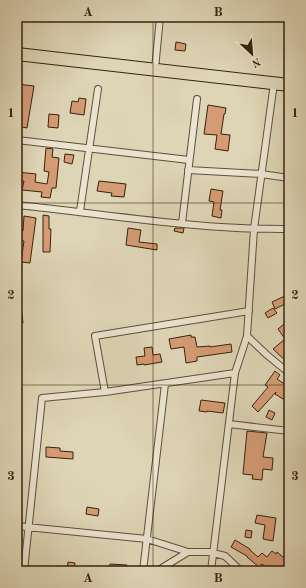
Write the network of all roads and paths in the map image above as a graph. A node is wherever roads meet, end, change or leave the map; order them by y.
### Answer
1 (160, 17) edge
2 (17, 54) edge
3 (155, 69) junction
4 (274, 84) junction
5 (289, 86) edge
6 (98, 89) dead end
7 (197, 99) dead end
8 (17, 140) edge
9 (89, 149) junction
10 (189, 160) junction
11 (188, 170) junction
12 (261, 174) junction
13 (289, 178) edge
14 (17, 205) edge
15 (80, 211) junction
16 (182, 223) junction
17 (254, 229) junction
18 (289, 229) edge
19 (249, 310) junction
20 (247, 336) junction
21 (235, 373) junction
22 (289, 373) edge
23 (165, 384) junction
24 (105, 392) junction
25 (228, 424) junction
26 (289, 431) edge
27 (17, 526) edge
28 (29, 527) junction
29 (147, 539) junction
30 (188, 552) junction
31 (213, 553) junction
32 (24, 571) edge
33 (143, 571) edge
34 (157, 571) edge
35 (211, 571) edge
36 (241, 571) edge

1 - 3 street
2 - 3 highway
3 - 4 highway
4 - 5 highway
4 - 12 street
6 - 9 street
7 - 10 street
8 - 9 street
9 - 10 street
9 - 15 street
10 - 11 street
11 - 12 street
11 - 16 street
12 - 13 street
12 - 17 street
14 - 15 street
15 - 16 street
16 - 17 street
17 - 18 street
17 - 19 street
19 - 20 street
19 - 24 street
20 - 21 street
20 - 22 street
21 - 23 street
21 - 25 street
23 - 24 street
23 - 29 street
24 - 28 street
25 - 26 street
25 - 31 street
27 - 28 street
28 - 29 street
28 - 32 street
29 - 30 street
29 - 33 street
30 - 31 street
30 - 34 street
31 - 35 street
31 - 36 street

